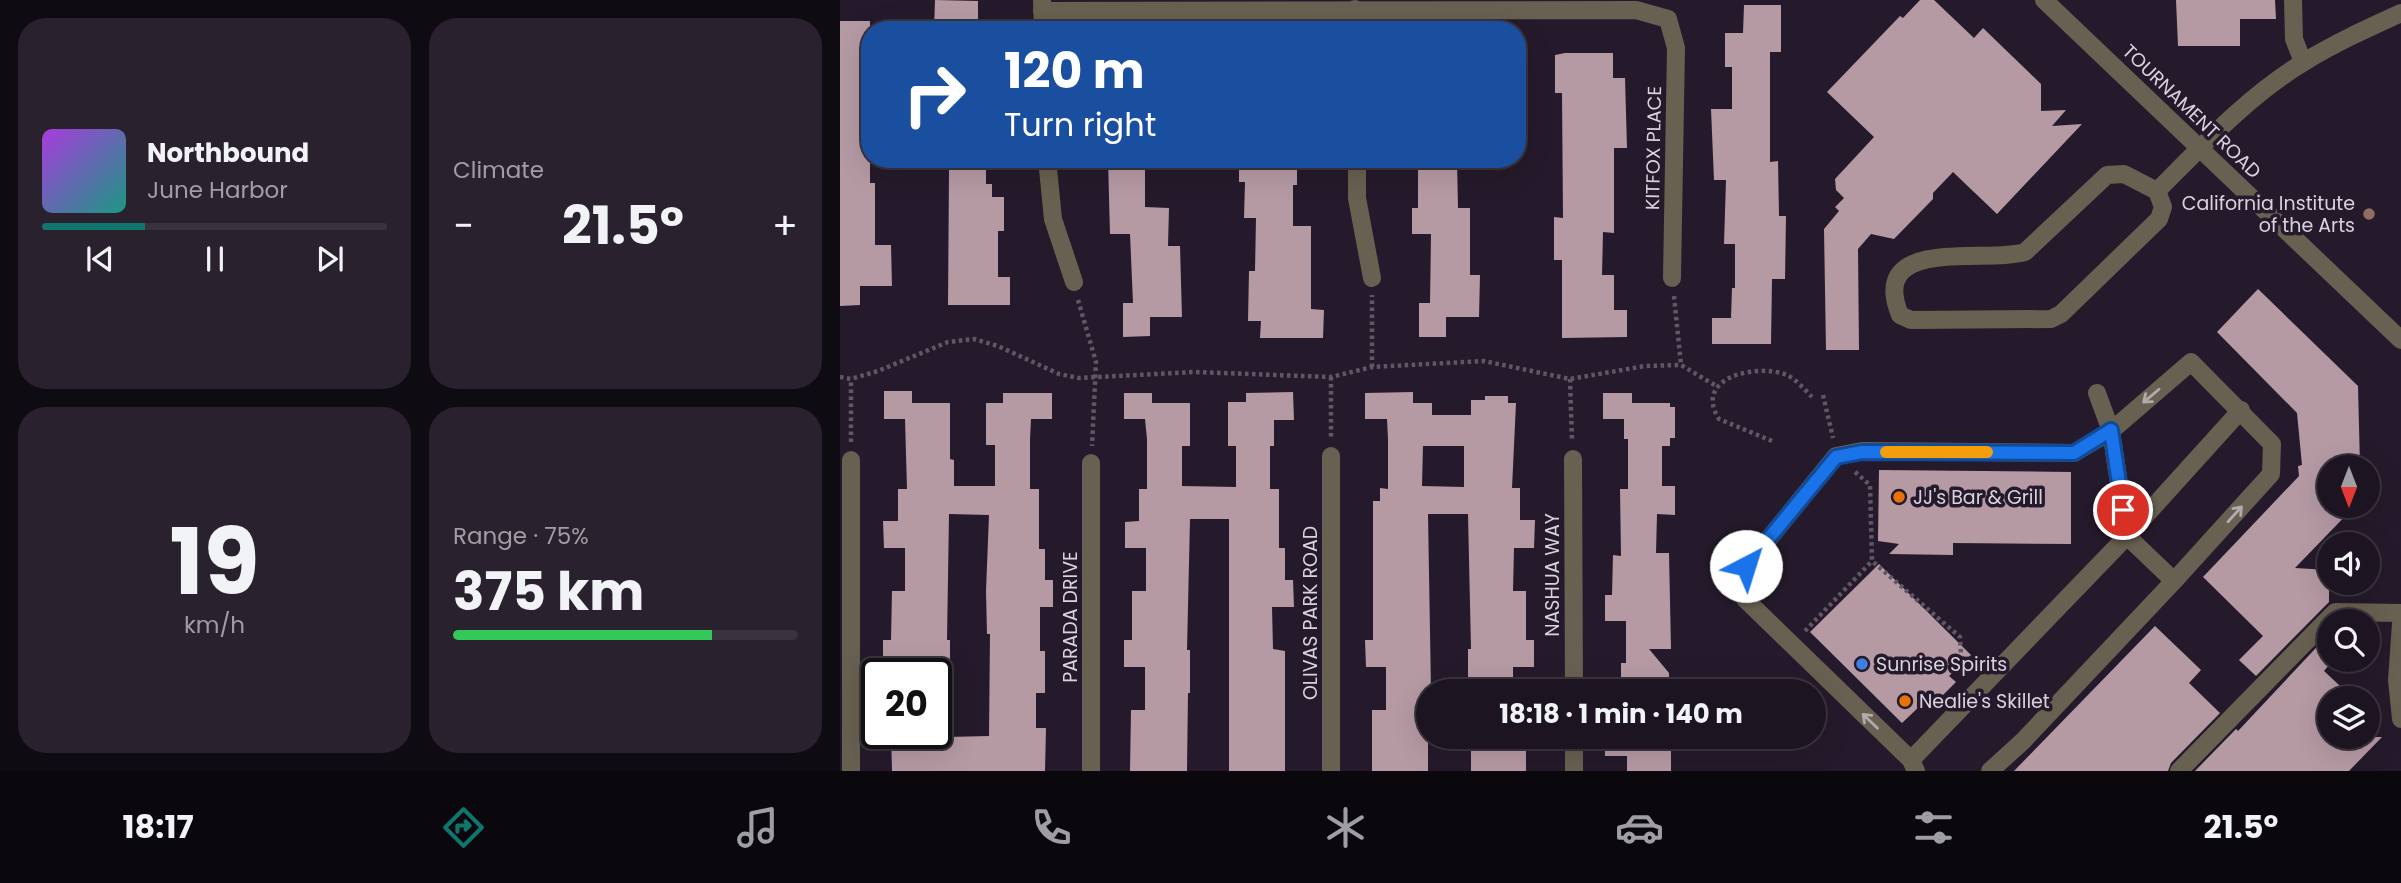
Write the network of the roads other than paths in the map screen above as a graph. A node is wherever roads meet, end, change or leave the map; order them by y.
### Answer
1 (2044, 0) edge
2 (2293, 0) edge
3 (1042, 5) edge
4 (1355, 9) junction
5 (2401, 13) edge
6 (1355, 21) edge
7 (2304, 62) junction
8 (2200, 148) junction
9 (1048, 168) edge
10 (1356, 168) edge
11 (2157, 191) junction
12 (1372, 278) road end
13 (1672, 278) road end
14 (1074, 282) road end
15 (2401, 340) edge
16 (2097, 393) dead end
17 (2241, 410) junction
18 (2111, 430) junction
19 (1331, 456) road end
20 (1573, 459) road end
21 (851, 460) road end
22 (1091, 463) road end
23 (2127, 536) junction
24 (1746, 566) dead end
25 (2174, 581) junction
26 (1745, 599) dead end
27 (2401, 613) edge
28 (2401, 624) edge
29 (1574, 679) edge
30 (2401, 719) edge
31 (1574, 749) edge
32 (1913, 766) edge
33 (851, 771) edge
34 (1091, 771) edge
35 (1331, 771) edge
36 (1574, 771) edge
37 (1990, 771) edge
38 (2179, 771) edge

1 - 8 street, TOURNAMENT ROAD
2 - 7 street
3 - 4 street
4 - 6 street
4 - 13 street, KITFOX PLACE
5 - 7 street
7 - 8 street
8 - 11 street
8 - 15 street, TOURNAMENT ROAD
9 - 14 street
10 - 12 street
11 - 11 street
16 - 18 street
17 -> 18 street
17 - 23 street
25 -> 17 street
18 - 23 street
18 - 24 street
19 - 35 street, OLIVAS PARK ROAD
20 - 29 street, NASHUA WAY
21 - 33 street
22 - 34 street, PARADA DRIVE
23 - 25 street
23 - 32 street
25 - 37 street
32 -> 26 street
27 - 38 street
28 - 30 street
31 - 36 street

